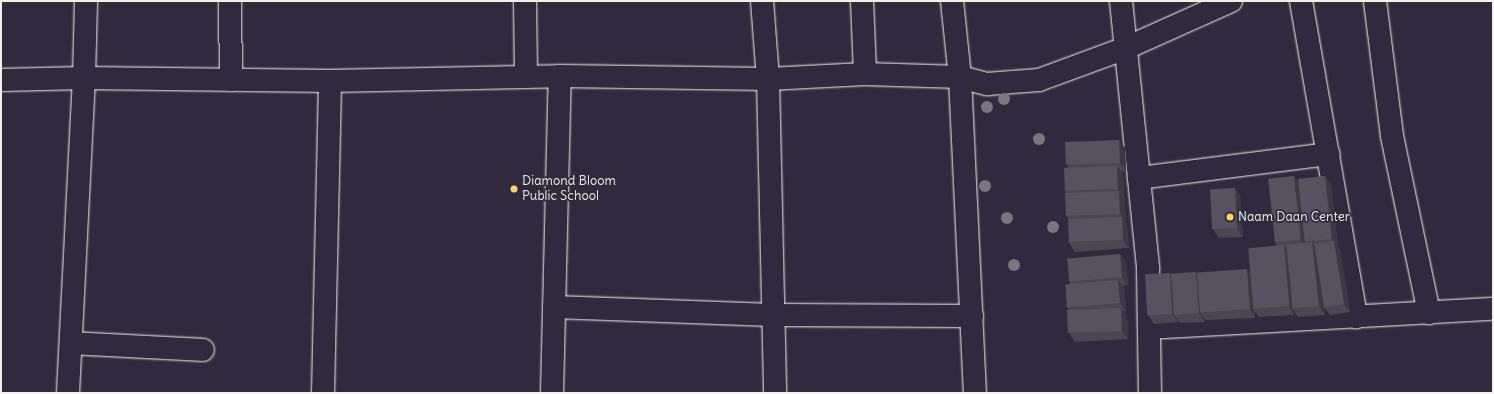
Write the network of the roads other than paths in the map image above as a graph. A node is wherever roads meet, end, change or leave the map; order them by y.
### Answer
1 (86, 1) edge
2 (230, 1) edge
3 (525, 1) edge
4 (762, 1) edge
5 (862, 1) edge
6 (952, 1) edge
7 (1121, 1) edge
8 (1231, 1) edge
9 (1301, 1) edge
10 (1375, 1) edge
11 (1126, 48) junction
12 (865, 74) junction
13 (560, 76) junction
14 (526, 77) junction
15 (960, 77) junction
16 (84, 78) junction
17 (768, 79) junction
18 (1, 80) edge
19 (231, 80) junction
20 (330, 81) junction
21 (1328, 154) junction
22 (1139, 178) junction
23 (554, 307) junction
24 (1493, 309) edge
25 (1428, 313) junction
26 (773, 315) junction
27 (972, 316) junction
28 (1356, 317) junction
29 (1149, 328) junction
30 (71, 343) junction
31 (203, 350) dead end
32 (68, 393) edge
33 (323, 393) edge
34 (552, 393) edge
35 (775, 393) edge
36 (975, 393) edge
37 (1150, 393) edge

1 - 16 street
2 - 19 street
3 - 14 street
4 - 17 street
5 - 12 street
6 - 15 street
7 - 11 street
8 - 11 street
9 - 21 street
10 - 25 street
11 - 15 street
11 - 22 street
12 - 15 street
12 - 17 street
13 - 14 street
13 - 17 street
13 - 23 street
14 - 20 street
15 - 27 street
16 - 18 street
16 - 19 street
16 - 30 street
17 - 26 street
19 - 20 street
20 - 33 street
21 - 22 street
21 - 28 street
22 - 29 street
23 - 26 street
23 - 34 street
24 - 25 street
25 - 28 street
26 - 27 street
26 - 35 street
27 - 36 street
28 - 29 street
29 - 37 street
30 - 31 street
30 - 32 street

